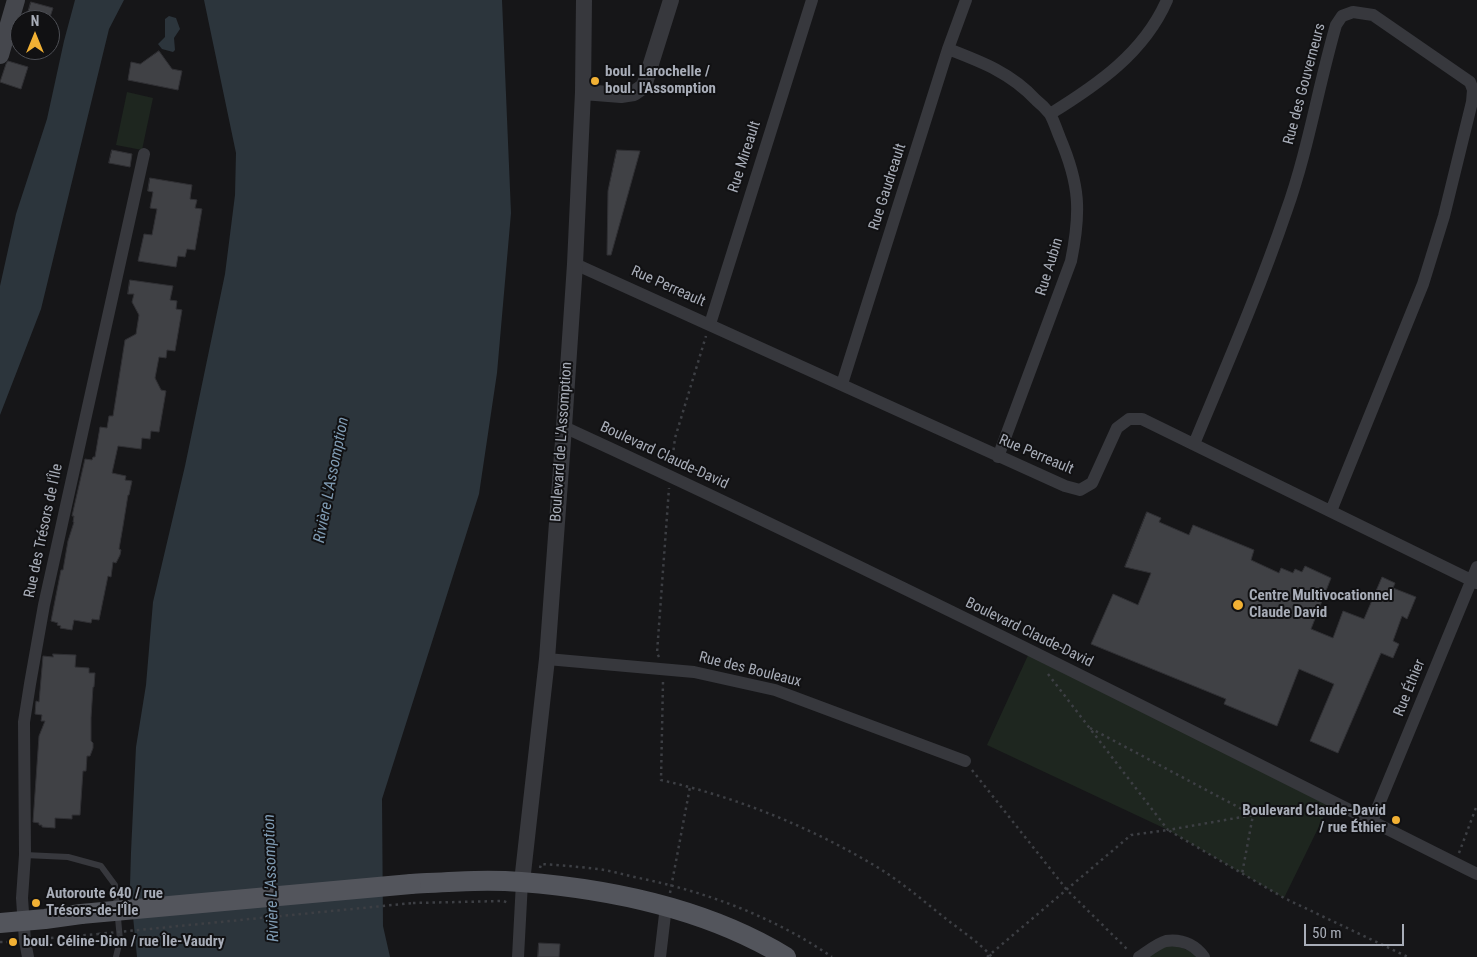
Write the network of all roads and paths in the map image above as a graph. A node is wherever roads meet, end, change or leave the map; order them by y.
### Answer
1 (16, 0) edge
2 (584, 0) edge
3 (671, 0) edge
4 (812, 0) edge
5 (966, 0) edge
6 (1167, 0) edge
7 (4, 30) edge
8 (948, 49) junction
9 (0, 55) edge
10 (583, 92) junction
11 (1050, 114) junction
12 (144, 154) dead end
13 (575, 264) junction
14 (710, 324) junction
15 (842, 384) junction
16 (564, 426) junction
17 (1194, 444) junction
18 (998, 457) junction
19 (1331, 511) junction
20 (1477, 568) edge
21 (1474, 582) edge
22 (547, 659) junction
23 (1048, 674) dead end
24 (1089, 727) junction
25 (964, 761) joint
26 (690, 787) dead end
27 (1331, 802) junction
28 (1477, 805) edge
29 (1253, 815) junction
30 (1372, 821) junction
31 (1168, 830) junction
32 (25, 856) junction
33 (1456, 863) junction
34 (1242, 874) junction
35 (1477, 874) edge
36 (522, 882) junction
37 (1068, 890) junction
38 (412, 893) junction
39 (508, 903) dead end
40 (666, 906) junction
41 (24, 921) junction
42 (0, 923) edge
43 (42, 938) dead end
44 (0, 942) edge
45 (13, 942) dead end
46 (28, 957) edge
47 (116, 957) edge
48 (518, 957) edge
49 (660, 957) edge
50 (786, 957) edge
51 (987, 957) edge
52 (1137, 957) edge
53 (1204, 957) edge
54 (1408, 957) edge

1 - 7 main road
2 - 10 street, Boulevard de L'Assomption
3 - 10 street
4 - 14 street, Rue Mireault
5 - 8 street, Rue Gaudreault
6 - 11 street
7 - 9 main road
8 - 11 street, Rue Aubin
8 - 15 street, Rue Gaudreault
10 - 13 street, Boulevard de L'Assomption
11 - 18 street, Rue Aubin
12 - 32 street, Rue des Trésors de l'Île
13 - 14 street, Rue Perreault
13 - 16 street, Boulevard de L'Assomption
14 - 15 street, Rue Perreault
15 - 18 street, Rue Perreault
16 - 22 street, Boulevard de L'Assomption
16 - 27 street, Boulevard Claude-David
17 - 18 street, Rue Perreault
17 - 19 street, Rue Perreault
17 - 19 street, Rue des Gouverneurs
19 - 21 street, Rue Perreault
20 - 21 street, Rue Éthier
21 - 30 street, Rue Éthier
22 - 25 street, Rue des Bouleaux
22 - 36 street, Boulevard de L'Assomption
23 - 24 path
24 - 29 path
24 - 31 path
25 - 37 path
26 - 40 path
27 - 29 path
27 - 30 street, Boulevard Claude-David
28 - 33 path
29 - 31 path
29 - 34 path
30 - 33 street, Boulevard Claude-David
31 - 34 path
31 - 37 path
32 - 41 street, Rue des Trésors de l'Île
32 - 47 lane
33 - 35 street, Boulevard Claude-David
34 - 54 path
36 - 38 main road
36 - 40 main road
36 - 48 street
37 - 51 path
37 - 52 path
38 - 39 path
38 - 41 main road, bridge
38 - 43 path, bridge
40 - 49 street
40 - 50 main road
41 - 42 main road
41 - 46 street, Rue des Trésors de l'Île
44 - 45 path
52 - 53 street

